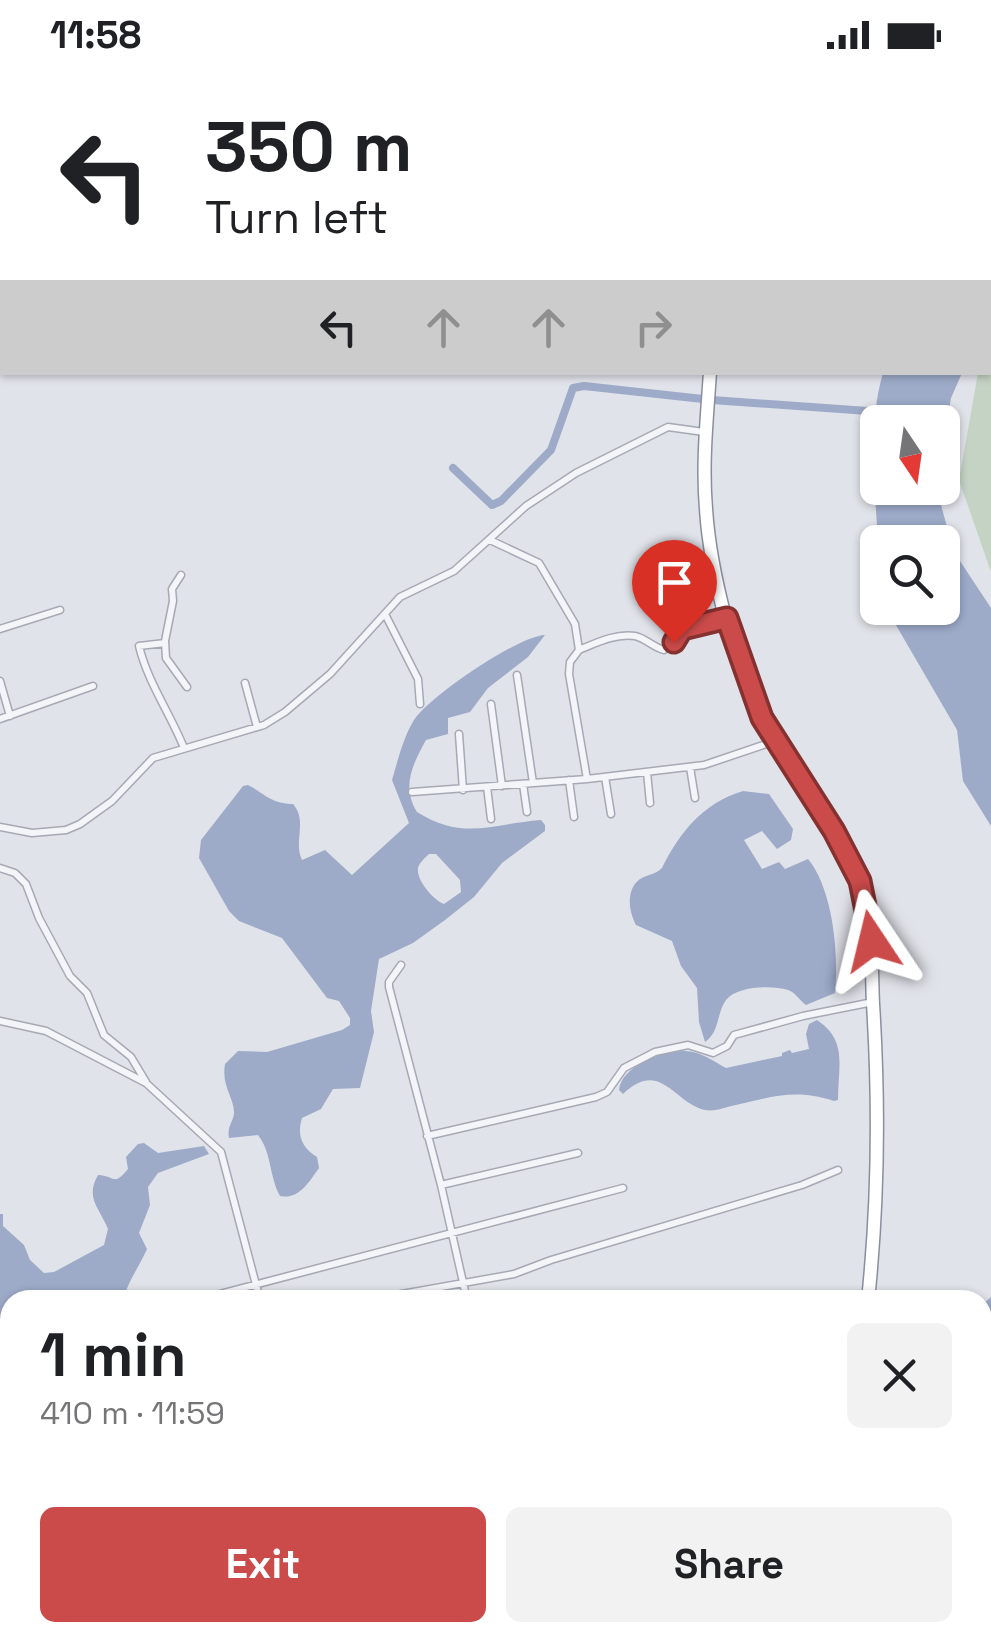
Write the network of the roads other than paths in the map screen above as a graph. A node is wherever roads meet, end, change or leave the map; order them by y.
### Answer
1 (710, 378) edge
2 (705, 428) junction
3 (490, 540) junction
4 (181, 574) dead end
5 (60, 610) dead end
6 (385, 614) junction
7 (727, 618) junction
8 (0, 629) edge
9 (165, 644) junction
10 (579, 650) junction
11 (517, 674) dead end
12 (0, 681) edge
13 (245, 683) dead end
14 (93, 686) dead end
15 (186, 687) dead end
16 (420, 704) dead end
17 (491, 704) dead end
18 (10, 716) junction
19 (0, 719) edge
20 (257, 727) junction
21 (458, 734) dead end
22 (776, 740) junction
23 (184, 748) junction
24 (690, 767) junction
25 (647, 772) junction
26 (605, 777) junction
27 (587, 779) junction
28 (570, 780) junction
29 (533, 783) junction
30 (523, 784) junction
31 (502, 786) junction
32 (487, 788) junction
33 (463, 790) junction
34 (412, 792) dead end
35 (695, 798) dead end
36 (650, 802) dead end
37 (528, 812) dead end
38 (610, 814) dead end
39 (574, 817) dead end
40 (491, 819) dead end
41 (0, 827) edge
42 (0, 868) edge
43 (401, 964) dead end
44 (873, 1002) junction
45 (0, 1021) edge
46 (146, 1083) junction
47 (427, 1136) junction
48 (578, 1152) dead end
49 (838, 1170) dead end
50 (442, 1186) junction
51 (623, 1188) dead end
52 (451, 1232) junction
53 (256, 1284) junction
54 (464, 1285) junction
55 (234, 1290) edge
56 (258, 1290) edge
57 (432, 1290) edge
58 (465, 1290) edge
59 (869, 1290) edge

1 - 2 highway
2 - 3 street
2 - 7 highway
3 - 6 street
3 - 10 street
4 - 9 street
5 - 8 street
6 - 16 street
6 - 20 street
7 - 10 street
7 - 22 highway
9 - 15 street
9 - 23 street
10 - 27 street
11 - 29 street
12 - 18 street
13 - 20 street
14 - 18 street
17 - 31 street
18 - 19 street
20 - 23 street
21 - 33 street
22 - 24 street
22 - 44 highway
23 - 41 street
24 - 25 street
24 - 35 street
25 - 26 street
25 - 36 street
26 - 27 street
26 - 38 street
27 - 28 street
28 - 29 street
28 - 39 street
29 - 30 street
30 - 31 street
30 - 37 street
31 - 32 street
32 - 33 street
32 - 40 street
33 - 34 street
42 - 46 street
43 - 47 street
44 - 47 street
44 - 59 highway
45 - 46 street
46 - 53 street
47 - 50 street
48 - 50 street
49 - 54 street
50 - 52 street
51 - 52 street
52 - 53 street
52 - 54 street
53 - 55 street
53 - 56 street
54 - 57 street
54 - 58 street

